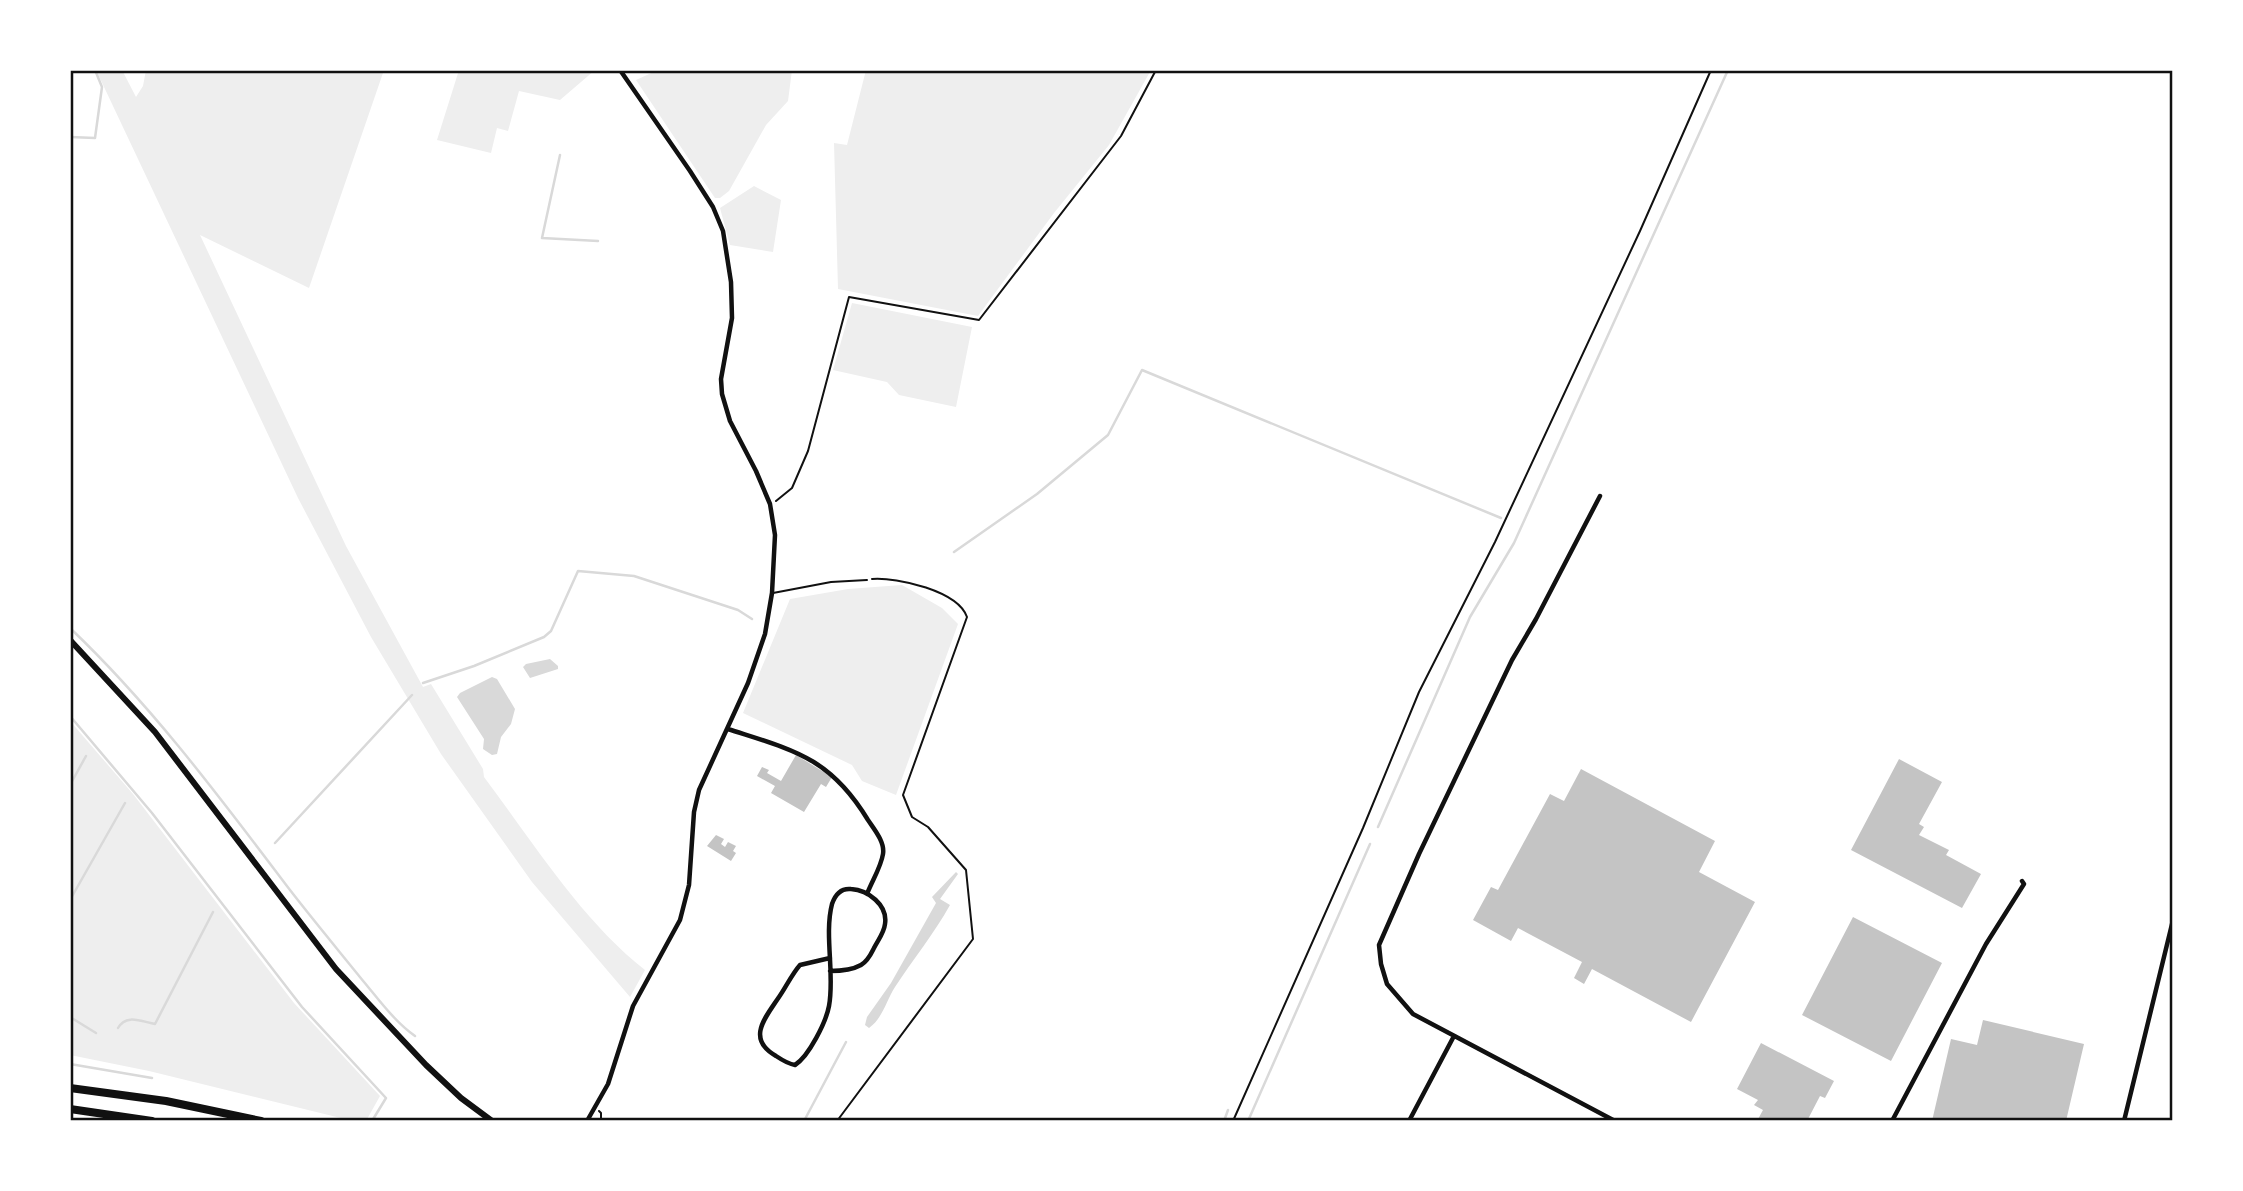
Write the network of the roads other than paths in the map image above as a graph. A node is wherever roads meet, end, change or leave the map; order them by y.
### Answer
1 (620, 70) edge
2 (1712, 70) edge
3 (1600, 496) dead end
4 (867, 580) road end
5 (772, 593) junction
6 (70, 640) edge
7 (728, 729) junction
8 (2022, 881) dead end
9 (866, 894) junction
10 (2173, 920) edge
11 (830, 958) junction
12 (830, 971) junction
13 (1454, 1037) junction
14 (70, 1088) edge
15 (70, 1109) edge
16 (152, 1121) edge
17 (261, 1121) edge
18 (492, 1121) edge
19 (587, 1121) edge
20 (1233, 1121) edge
21 (1409, 1121) edge
22 (1615, 1121) edge
23 (1892, 1121) edge
24 (2124, 1121) edge

1 - 5 street
2 - 20 lane
3 - 13 street
4 - 5 lane
5 - 7 street
6 - 18 main road
7 - 9 street
7 - 19 street
8 - 23 street
9 - 11 street
9 - 12 street
10 - 24 street
11 - 12 street
11 - 12 street
13 - 21 street
13 - 22 street
14 - 17 highway
15 - 16 highway

